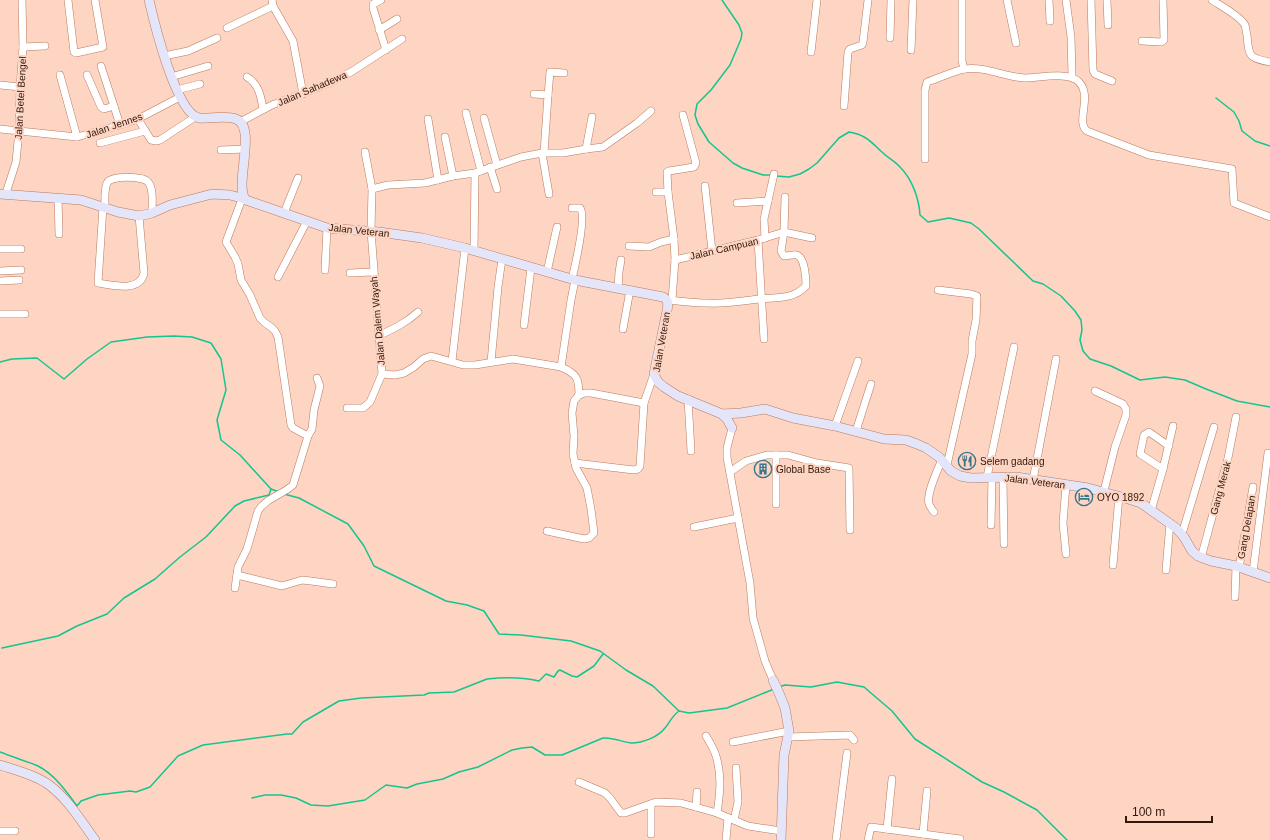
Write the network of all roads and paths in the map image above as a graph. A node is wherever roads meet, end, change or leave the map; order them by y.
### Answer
1 (22, 0) edge
2 (68, 0) edge
3 (95, 0) edge
4 (149, 0) edge
5 (380, 0) edge
6 (816, 0) edge
7 (868, 0) edge
8 (891, 0) edge
9 (913, 0) edge
10 (962, 0) edge
11 (1007, 0) edge
12 (1049, 0) edge
13 (1066, 0) edge
14 (1091, 0) edge
15 (1108, 0) edge
16 (1162, 0) edge
17 (1212, 0) edge
18 (273, 3) edge
19 (397, 19) dead end
20 (1050, 21) dead end
21 (1108, 25) dead end
22 (227, 28) dead end
23 (379, 30) junction
24 (217, 38) dead end
25 (890, 38) dead end
26 (402, 39) dead end
27 (1142, 42) dead end
28 (1016, 43) dead end
29 (45, 46) dead end
30 (23, 47) junction
31 (386, 50) junction
32 (911, 50) dead end
33 (811, 52) dead end
34 (164, 56) junction
35 (1270, 62) edge
36 (101, 66) dead end
37 (208, 66) dead end
38 (964, 69) junction
39 (564, 73) dead end
40 (60, 75) dead end
41 (87, 75) dead end
42 (1072, 75) dead end
43 (171, 77) junction
44 (247, 77) dead end
45 (1112, 81) dead end
46 (200, 84) dead end
47 (0, 85) edge
48 (20, 87) junction
49 (179, 94) junction
50 (302, 94) junction
51 (534, 94) dead end
52 (548, 95) junction
53 (114, 106) junction
54 (844, 106) dead end
55 (263, 109) junction
56 (651, 111) dead end
57 (466, 113) dead end
58 (682, 115) dead end
59 (195, 117) junction
60 (592, 117) dead end
61 (484, 118) dead end
62 (138, 119) junction
63 (428, 119) dead end
64 (240, 122) junction
65 (120, 125) junction
66 (0, 129) edge
67 (19, 131) junction
68 (145, 131) junction
69 (77, 137) junction
70 (445, 137) dead end
71 (100, 143) dead end
72 (245, 149) junction
73 (586, 149) junction
74 (221, 150) dead end
75 (365, 152) dead end
76 (543, 153) junction
77 (925, 159) dead end
78 (493, 166) junction
79 (478, 172) junction
80 (774, 174) dead end
81 (452, 176) junction
82 (298, 178) dead end
83 (438, 180) junction
84 (705, 186) dead end
85 (372, 189) junction
86 (497, 189) dead end
87 (656, 192) dead end
88 (668, 192) junction
89 (3, 193) edge
90 (549, 194) dead end
91 (785, 197) dead end
92 (58, 198) junction
93 (243, 199) junction
94 (768, 201) junction
95 (737, 203) dead end
96 (104, 208) junction
97 (572, 208) dead end
98 (152, 213) junction
99 (284, 213) junction
100 (139, 216) junction
101 (1270, 216) edge
102 (307, 221) junction
103 (327, 228) junction
104 (557, 228) dead end
105 (371, 231) junction
106 (784, 232) junction
107 (59, 234) dead end
108 (812, 238) dead end
109 (674, 239) junction
110 (762, 239) junction
111 (629, 246) dead end
112 (465, 248) junction
113 (0, 249) edge
114 (21, 249) dead end
115 (474, 251) junction
116 (712, 251) junction
117 (502, 259) junction
118 (621, 260) dead end
119 (675, 260) junction
120 (531, 268) junction
121 (21, 270) dead end
122 (326, 270) dead end
123 (0, 271) edge
124 (373, 272) junction
125 (547, 272) junction
126 (350, 273) dead end
127 (278, 277) dead end
128 (574, 278) junction
129 (18, 280) dead end
130 (0, 281) edge
131 (618, 288) junction
132 (630, 290) junction
133 (938, 290) dead end
134 (762, 299) junction
135 (669, 300) junction
136 (418, 312) dead end
137 (0, 314) edge
138 (25, 314) dead end
139 (524, 325) dead end
140 (623, 329) dead end
141 (378, 336) junction
142 (764, 339) dead end
143 (1014, 347) dead end
144 (1056, 359) dead end
145 (452, 361) junction
146 (858, 361) dead end
147 (491, 362) junction
148 (561, 367) junction
149 (382, 374) junction
150 (654, 374) junction
151 (317, 378) dead end
152 (871, 384) dead end
153 (1095, 392) dead end
154 (579, 395) junction
155 (688, 399) junction
156 (644, 403) junction
157 (347, 408) dead end
158 (741, 413) junction
159 (722, 414) junction
160 (1236, 417) dead end
161 (835, 426) junction
162 (1173, 426) dead end
163 (1214, 427) dead end
164 (732, 428) junction
165 (856, 431) junction
166 (308, 436) junction
167 (1169, 446) junction
168 (691, 451) dead end
169 (1268, 453) dead end
170 (776, 455) junction
171 (944, 462) junction
172 (575, 463) junction
173 (1163, 470) junction
174 (730, 472) junction
175 (990, 477) junction
176 (1003, 477) junction
177 (1032, 480) junction
178 (1066, 485) junction
179 (1253, 487) dead end
180 (1104, 491) junction
181 (1119, 496) junction
182 (776, 504) dead end
183 (1151, 511) junction
184 (934, 512) dead end
185 (738, 518) junction
186 (1170, 523) junction
187 (991, 526) dead end
188 (694, 527) dead end
189 (547, 530) dead end
190 (850, 530) dead end
191 (1182, 534) junction
192 (1004, 544) dead end
193 (1066, 554) dead end
194 (1201, 558) junction
195 (1113, 564) dead end
196 (1237, 567) junction
197 (1166, 570) dead end
198 (1253, 572) junction
199 (237, 575) junction
200 (1270, 578) edge
201 (333, 584) dead end
202 (235, 588) dead end
203 (1235, 597) dead end
204 (773, 680) joint
205 (789, 734) junction
206 (706, 736) dead end
207 (854, 740) dead end
208 (733, 742) dead end
209 (847, 753) dead end
210 (0, 764) edge
211 (736, 768) dead end
212 (892, 779) dead end
213 (579, 782) dead end
214 (927, 791) dead end
215 (696, 792) dead end
216 (651, 804) junction
217 (696, 807) junction
218 (717, 813) junction
219 (731, 819) junction
220 (887, 829) junction
221 (0, 831) edge
222 (15, 831) dead end
223 (651, 834) dead end
224 (923, 834) junction
225 (781, 836) edge
226 (960, 839) edge
227 (95, 840) edge
228 (726, 840) edge
229 (836, 840) edge
230 (868, 840) edge

1 - 30 street, Jalan Betel Bengel
2 - 3 street
4 - 34 street
5 - 23 street
6 - 33 street
7 - 54 street
8 - 25 street
9 - 32 street
10 - 38 street
11 - 28 street
12 - 20 street
13 - 42 street
14 - 45 street
15 - 21 street
16 - 27 street
17 - 35 street
18 - 22 street
18 - 50 street
19 - 23 street
23 - 31 street
24 - 34 street
26 - 31 street, Jalan Sahadewa
29 - 30 street
30 - 48 street, Jalan Betel Bengel
31 - 50 street, Jalan Sahadewa
34 - 43 street
36 - 53 street
37 - 43 street
38 - 77 street
38 - 101 street
39 - 52 street
40 - 69 street
41 - 53 street
43 - 49 street
44 - 55 street
46 - 49 street, Jalan Jennes
47 - 48 street
48 - 67 street, Jalan Betel Bengel
49 - 59 street
49 - 62 street, Jalan Jennes
50 - 55 street, Jalan Sahadewa
51 - 52 street
52 - 76 street
53 - 65 street
55 - 64 street, Jalan Sahadewa
56 - 73 street
57 - 79 street
58 - 88 street
59 - 64 street
59 - 68 street
60 - 73 street
61 - 78 street
62 - 65 street, Jalan Jennes
62 - 68 street
63 - 83 street
64 - 72 street
65 - 69 street, Jalan Jennes
66 - 67 street, Jalan Jennes
67 - 69 street, Jalan Jennes
67 - 89 street, Jalan Betel Bengel
68 - 71 street
70 - 81 street
72 - 74 street
72 - 93 street
73 - 76 street
75 - 85 street, Jalan Dalem Wayah
76 - 78 street
76 - 90 street
78 - 79 street
78 - 86 street
79 - 81 street
79 - 115 street
80 - 94 street
81 - 83 street
82 - 99 street
83 - 85 street
84 - 116 street
85 - 105 street, Jalan Dalem Wayah
87 - 88 street
88 - 109 street
89 - 92 street
91 - 106 street
92 - 96 street
92 - 107 street
93 - 98 street, Jalan Veteran
93 - 99 street, Jalan Veteran
93 - 166 street
94 - 95 street
94 - 110 street
96 - 98 street
96 - 100 street
96 - 100 street
97 - 128 street
98 - 100 street
99 - 102 street, Jalan Veteran
102 - 103 street, Jalan Veteran
102 - 127 street
103 - 105 street, Jalan Veteran
103 - 122 street
104 - 125 street
105 - 112 street, Jalan Veteran
105 - 124 street, Jalan Dalem Wayah
106 - 108 street, Jalan Campuan
106 - 110 street, Jalan Campuan
106 - 134 street
109 - 111 street
109 - 119 street
110 - 116 street, Jalan Campuan
110 - 134 street
112 - 115 street, Jalan Veteran
112 - 145 street
113 - 114 street
115 - 117 street, Jalan Veteran
116 - 119 street, Jalan Campuan
117 - 120 street, Jalan Veteran
117 - 147 street
118 - 131 street
119 - 135 street
120 - 125 street, Jalan Veteran
120 - 139 street
121 - 123 street
124 - 126 street
124 - 141 street, Jalan Dalem Wayah
125 - 128 street, Jalan Veteran
128 - 131 street, Jalan Veteran
128 - 148 street
129 - 130 street
131 - 132 street, Jalan Veteran
132 - 135 street, Jalan Veteran
132 - 140 street
133 - 171 street
134 - 135 street
134 - 142 street
135 - 150 street, Jalan Veteran
136 - 141 street
137 - 138 street
141 - 149 street, Jalan Dalem Wayah
143 - 175 street
144 - 177 street
145 - 147 street, Jalan Dalem Wayah
145 - 149 street, Jalan Dalem Wayah
146 - 161 street
147 - 148 street, Jalan Dalem Wayah
148 - 154 street
149 - 157 street
150 - 155 street, Jalan Veteran
150 - 156 street
151 - 166 street
152 - 165 street
153 - 180 street
154 - 156 street
154 - 172 street
155 - 159 street, Jalan Veteran
155 - 168 street
156 - 172 street
158 - 159 street, Jalan Veteran
158 - 161 street, Jalan Veteran
158 - 164 street
159 - 164 street
160 - 194 street, Gang Merak
161 - 165 street, Jalan Veteran
162 - 167 street
163 - 191 street
164 - 174 street
165 - 171 street, Jalan Veteran
166 - 199 street
167 - 173 street
167 - 173 street
169 - 198 street
170 - 174 street
170 - 182 street
170 - 190 street
171 - 175 street, Jalan Veteran
171 - 184 street
172 - 189 street
173 - 183 street
174 - 185 street
175 - 176 street, Jalan Veteran
175 - 187 street
176 - 177 street, Jalan Veteran
176 - 192 street
177 - 178 street, Jalan Veteran
178 - 180 street, Jalan Veteran
178 - 193 street
179 - 196 street, Gang Delapan
180 - 181 street, Jalan Veteran
181 - 183 street, Jalan Veteran
181 - 195 street
183 - 186 street, Jalan Veteran
185 - 188 street
185 - 204 street
186 - 191 street, Jalan Veteran
186 - 197 street
191 - 194 street, Jalan Veteran
194 - 196 street
196 - 198 street
196 - 203 street, Gang Delapan
198 - 200 street
199 - 201 street
199 - 202 street
204 - 205 street
205 - 207 street
205 - 208 street
205 - 225 street
206 - 218 street
209 - 229 street
210 - 227 street
211 - 219 street
212 - 220 street
213 - 216 street
214 - 224 street
215 - 217 street
216 - 217 street
216 - 223 street
217 - 218 street
218 - 219 street
219 - 225 street
219 - 228 street
220 - 224 street
220 - 230 street
221 - 222 street
224 - 226 street

